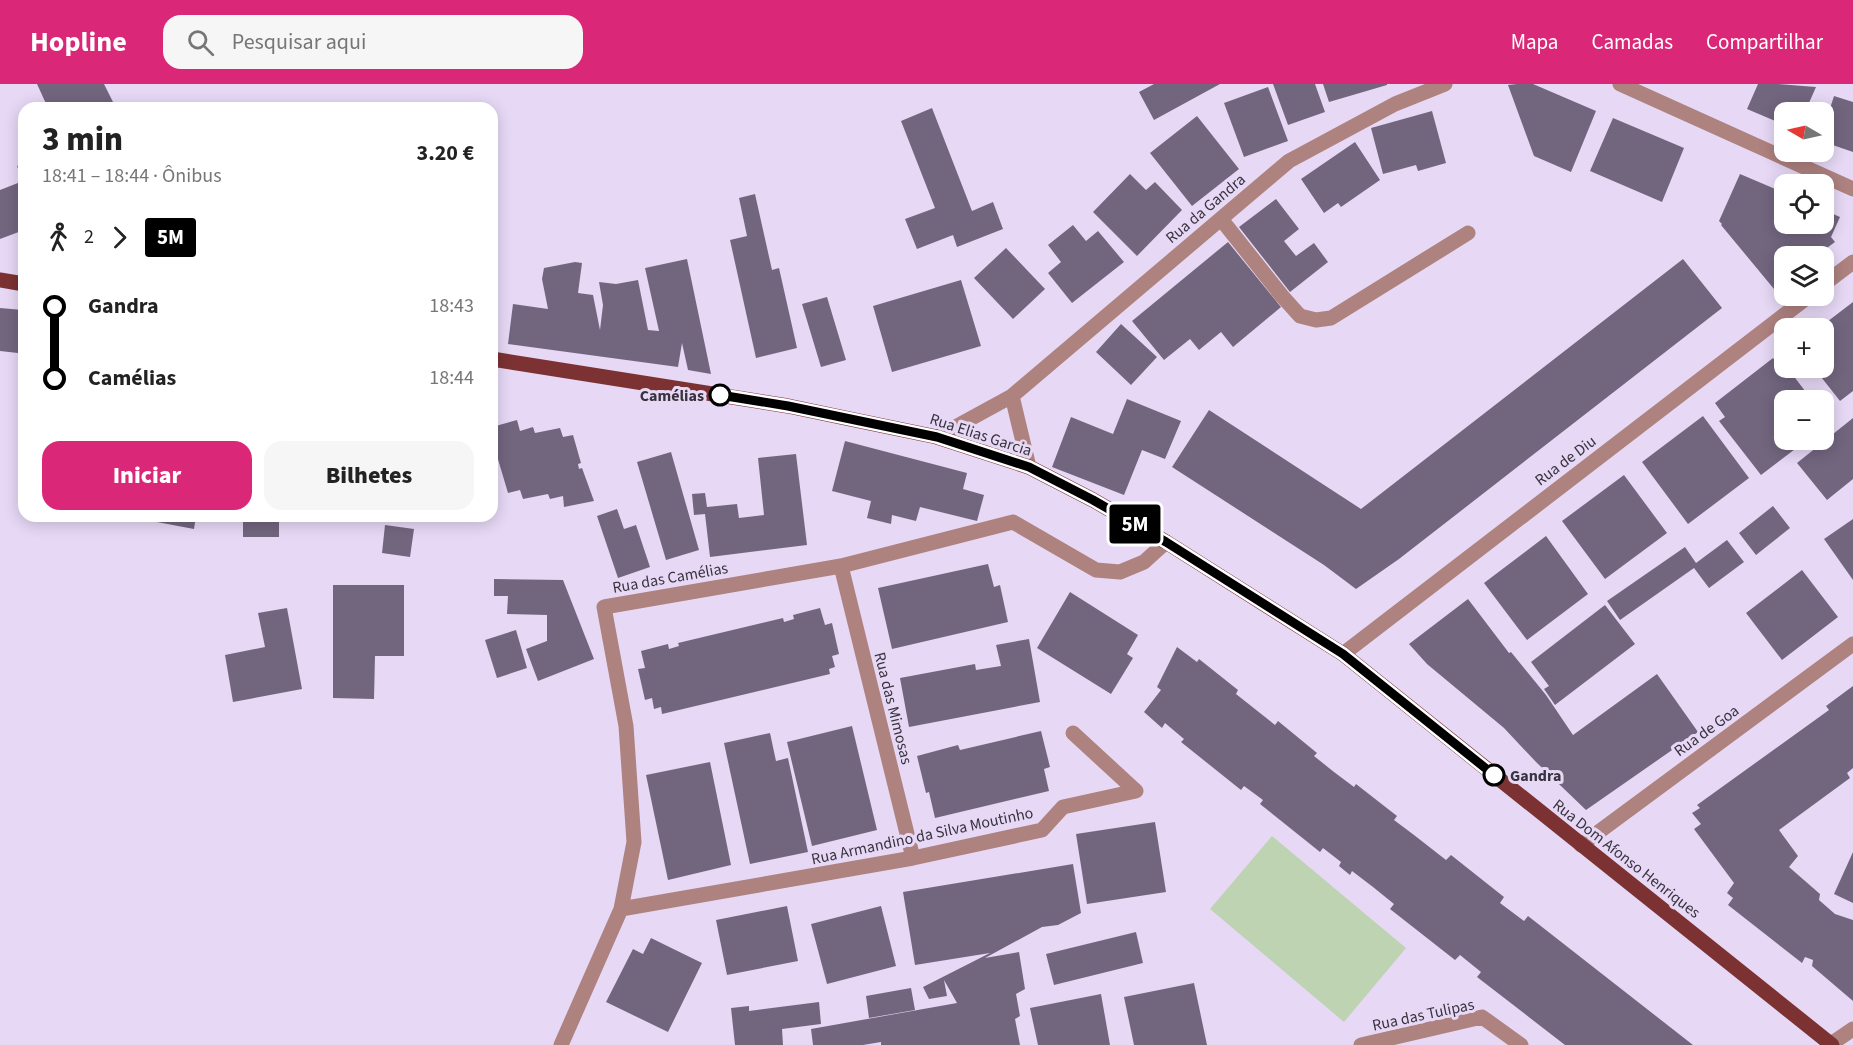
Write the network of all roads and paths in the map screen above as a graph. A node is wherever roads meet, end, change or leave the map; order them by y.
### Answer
1 (1445, 84) edge
2 (1620, 84) edge
3 (1853, 189) edge
4 (1221, 219) junction
5 (1468, 233) dead end
6 (1853, 262) edge
7 (1834, 276) edge
8 (0, 280) edge
9 (18, 283) edge
10 (1796, 306) edge
11 (498, 360) edge
12 (1012, 396) junction
13 (937, 437) junction
14 (1029, 467) junction
15 (1166, 542) junction
16 (841, 566) junction
17 (1853, 644) edge
18 (1343, 654) junction
19 (1073, 733) dead end
20 (1581, 845) junction
21 (913, 858) junction
22 (621, 909) junction
23 (1853, 1029) edge
24 (1832, 1044) edge
25 (561, 1045) edge
26 (1361, 1045) edge
27 (1521, 1045) edge

1 - 4 street, Rua da Gandra
2 - 3 street
4 - 5 street
4 - 12 street, Rua da Gandra
6 - 7 street
8 - 9 main road
10 - 18 street, Rua de Diu
11 - 13 main road, Rua Elias Garcia
12 - 13 street, Rua da Gandra
12 - 14 street
13 - 14 main road, Rua Elias Garcia
14 - 15 main road, Rua Elias Garcia
15 - 16 street, Rua das Camélias
15 - 18 main road, Rua Elias Garcia
16 - 21 street, Rua das Mimosas
16 - 22 street, Rua das Camélias
17 - 20 street, Rua de Goa
18 - 20 main road, Rua Dom Afonso Henriques
19 - 21 street, Rua Armandino da Silva Moutinho
20 - 24 main road, Rua Dom Afonso Henriques
21 - 22 street, Rua Armandino da Silva Moutinho
22 - 25 street, Rua das Camélias
23 - 24 street
26 - 27 street, Rua das Tulipas

